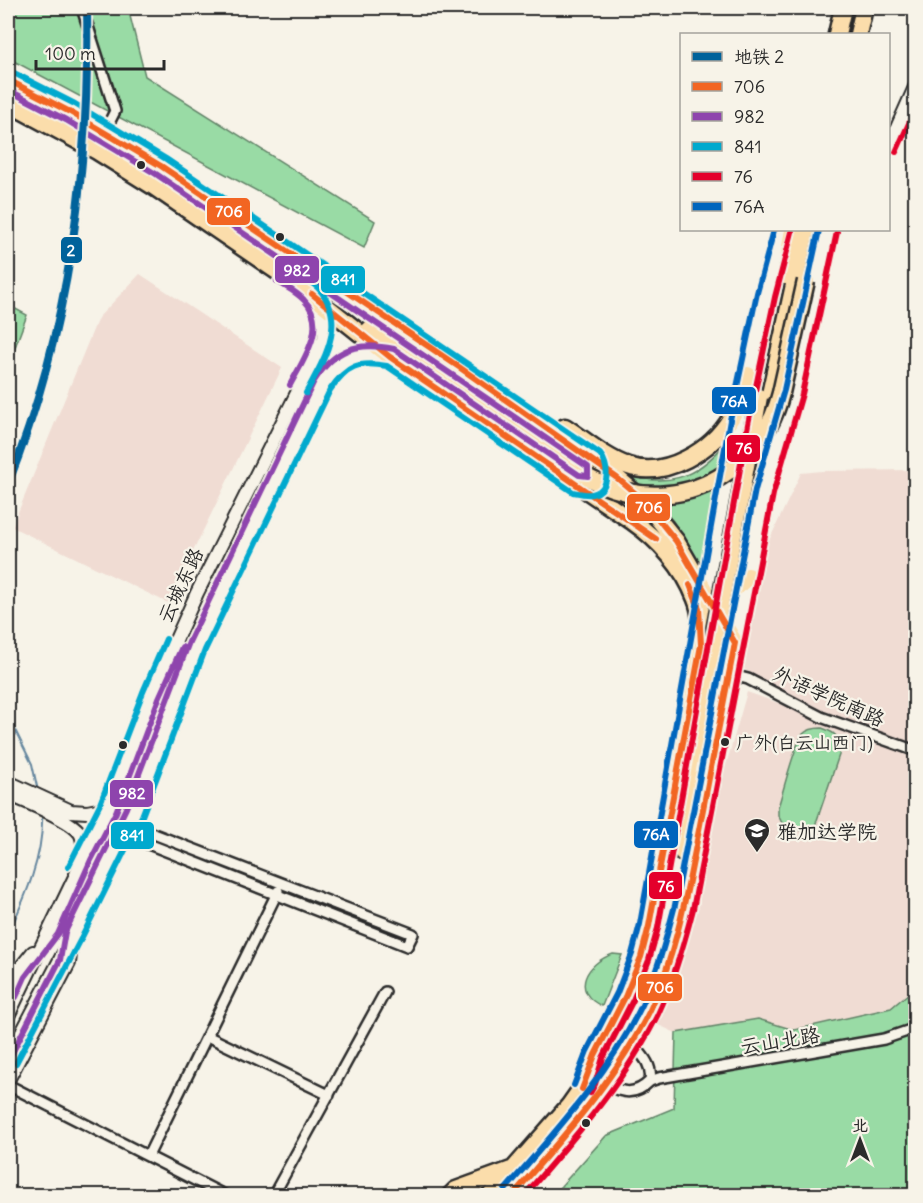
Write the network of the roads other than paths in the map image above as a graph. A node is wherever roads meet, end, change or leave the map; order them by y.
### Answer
1 (82, 8) edge
2 (843, 8) edge
3 (864, 8) edge
4 (837, 33) edge
5 (858, 33) edge
6 (8, 81) edge
7 (915, 85) edge
8 (8, 102) edge
9 (104, 133) junction
10 (890, 143) edge
11 (783, 231) edge
12 (793, 231) edge
13 (806, 231) edge
14 (817, 231) edge
15 (828, 231) edge
16 (312, 295) junction
17 (390, 357) junction
18 (459, 367) junction
19 (748, 375) junction
20 (304, 377) junction
21 (322, 385) junction
22 (764, 398) junction
23 (595, 461) junction
24 (576, 484) junction
25 (712, 574) junction
26 (748, 576) junction
27 (691, 588) junction
28 (708, 595) junction
29 (735, 643) junction
30 (701, 645) junction
31 (697, 666) junction
32 (729, 673) junction
33 (915, 751) edge
34 (8, 782) edge
35 (8, 794) edge
36 (22, 795) junction
37 (109, 805) junction
38 (60, 813) junction
39 (684, 817) junction
40 (128, 823) junction
41 (83, 856) junction
42 (282, 883) junction
43 (277, 894) junction
44 (50, 930) junction
45 (74, 934) junction
46 (385, 992) dead end
47 (8, 993) edge
48 (8, 1016) edge
49 (915, 1028) edge
50 (207, 1036) junction
51 (631, 1042) junction
52 (8, 1059) edge
53 (650, 1081) junction
54 (8, 1082) edge
55 (595, 1083) junction
56 (329, 1095) junction
57 (148, 1156) junction
58 (511, 1169) junction
59 (516, 1192) edge
60 (226, 1196) edge
61 (273, 1196) edge
62 (450, 1196) edge
63 (490, 1196) edge

1 - 9 street
2 - 4 highway
3 - 5 highway
6 - 9 highway
7 - 10 main road
8 - 16 highway
9 - 18 highway
11 - 19 main road
12 - 22 highway
13 - 22 highway
14 - 16 highway, bridge
15 - 26 main road
16 - 17 highway
16 - 20 main road, 云城东路
17 - 21 main road, 云城东路
17 - 24 highway
18 - 19 highway
18 - 23 highway
19 - 25 main road
20 - 21 main road
20 - 37 main road, 云城东路
21 - 40 main road, 云城东路
22 - 39 highway, bridge
23 - 24 highway
23 - 28 highway
24 - 27 highway
25 - 26 main road
25 - 28 main road
26 - 28 highway
26 - 29 main road
27 - 28 highway
27 - 30 highway
28 - 29 highway
28 - 30 main road
29 - 32 highway
30 - 31 highway
31 - 32 street, 外语学院南路
31 - 55 highway
32 - 33 street, 外语学院南路
32 - 51 highway
34 - 36 main road
35 - 36 main road
36 - 38 main road
37 - 38 main road
37 - 40 main road
37 - 41 main road, 云城东路
38 - 41 main road
39 - 51 highway
39 - 55 highway
40 - 42 street
40 - 43 street
40 - 45 main road, 云城东路
41 - 44 main road, 云城东路
42 - 43 street
42 - 43 street
43 - 50 street
44 - 47 main road, 云城东路
44 - 48 main road, 云城东路
45 - 52 main road, 云城东路
45 - 54 main road, 云城东路
46 - 56 street
49 - 53 street, 云山北路
50 - 56 street
50 - 57 street
51 - 53 street
51 - 55 highway
53 - 55 street, 云山北路
54 - 57 street
55 - 58 highway
55 - 59 highway
56 - 61 street
57 - 60 street
58 - 62 highway
58 - 63 highway

